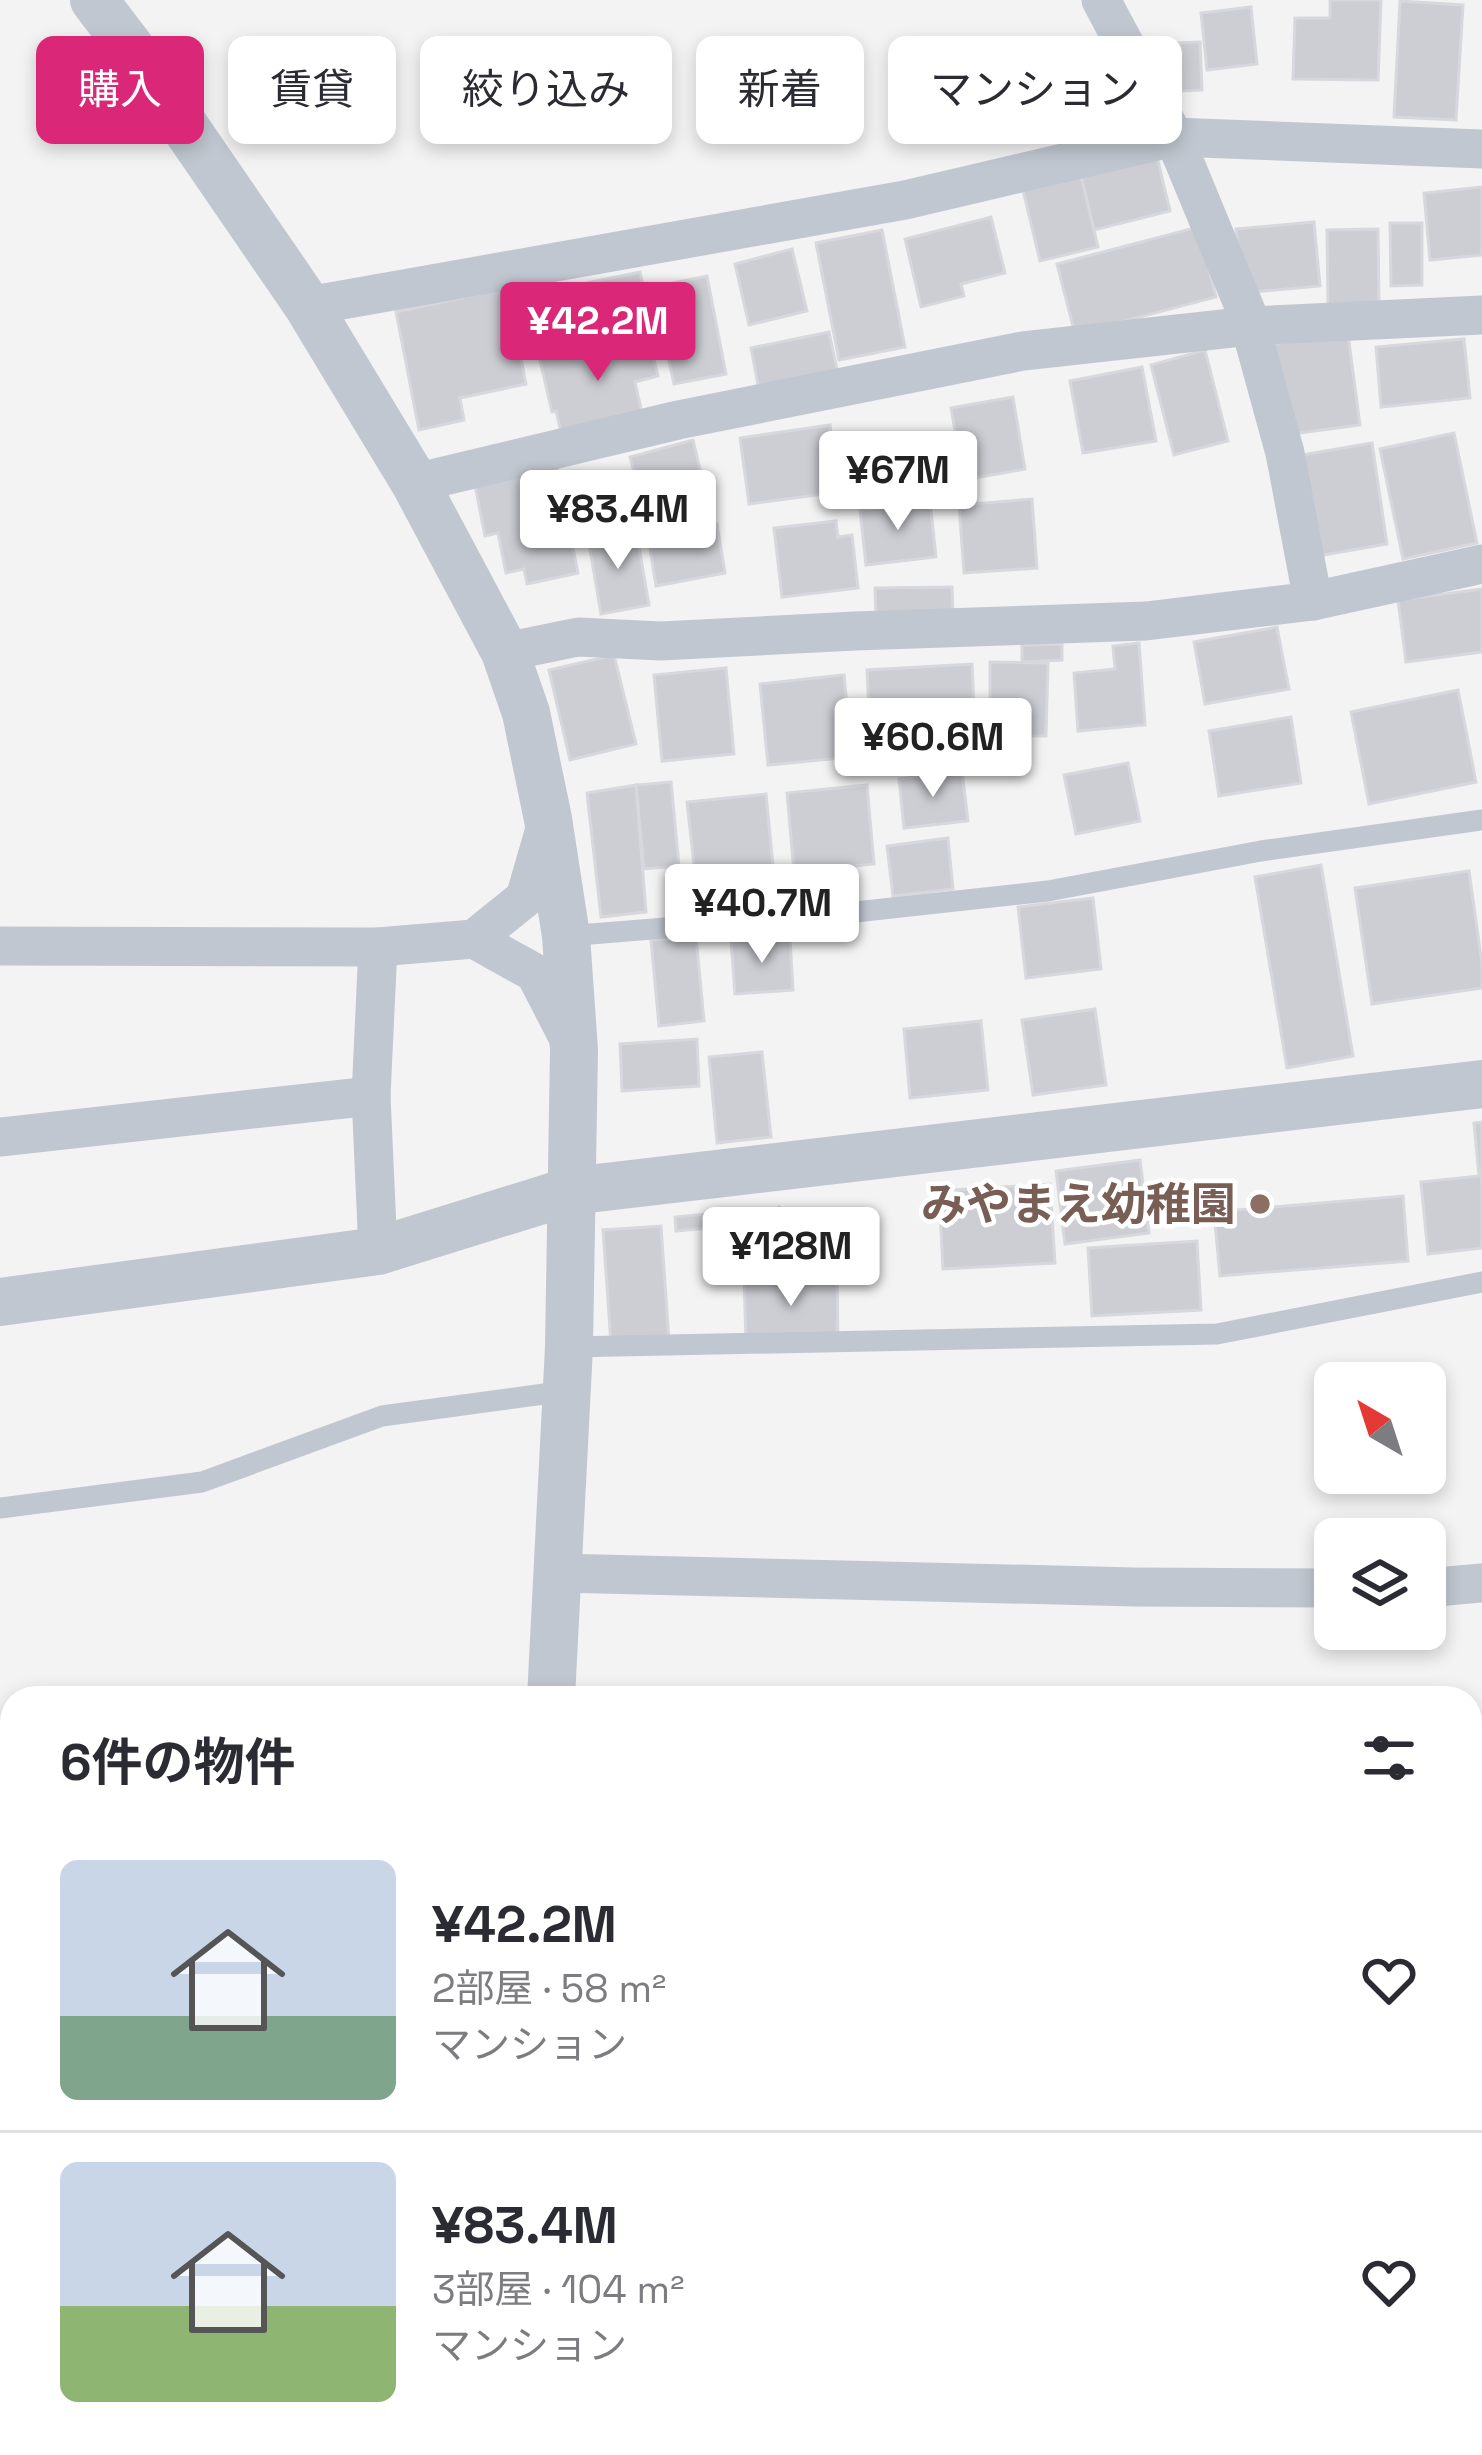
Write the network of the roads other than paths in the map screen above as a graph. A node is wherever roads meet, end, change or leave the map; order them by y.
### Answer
1 (94, 0) edge
2 (1101, 0) edge
3 (1120, 36) edge
4 (1182, 137) edge
5 (1144, 144) edge
6 (1177, 144) edge
7 (1482, 148) edge
8 (308, 306) junction
9 (1482, 315) edge
10 (1250, 326) junction
11 (415, 483) junction
12 (1482, 564) edge
13 (1313, 601) junction
14 (505, 652) junction
15 (548, 819) junction
16 (1482, 820) edge
17 (566, 935) junction
18 (473, 939) junction
19 (0, 946) edge
20 (378, 947) junction
21 (574, 1050) junction
22 (1482, 1084) edge
23 (371, 1096) junction
24 (0, 1137) edge
25 (571, 1191) junction
26 (378, 1250) junction
27 (1482, 1282) edge
28 (0, 1302) edge
29 (568, 1369) junction
30 (0, 1508) edge
31 (558, 1573) junction
32 (1482, 1583) edge
33 (1446, 1586) edge
34 (1314, 1588) edge
35 (551, 1686) edge

1 - 8 street
2 - 3 street
4 - 7 street
5 - 8 street
6 - 10 street
8 - 11 street
9 - 10 street
10 - 11 street
10 - 13 street
11 - 14 street
12 - 13 street
13 - 14 street
14 - 15 street
15 - 17 street
15 - 18 street
16 - 17 lane
17 - 21 street
18 - 20 street
18 - 21 street
19 - 20 street
20 - 23 street
21 - 25 street
22 - 25 street
23 - 24 street
23 - 26 street
25 - 26 street
25 - 29 street
26 - 28 street
27 - 29 lane
29 - 30 lane
29 - 31 street
31 - 34 street
31 - 35 street
32 - 33 street

